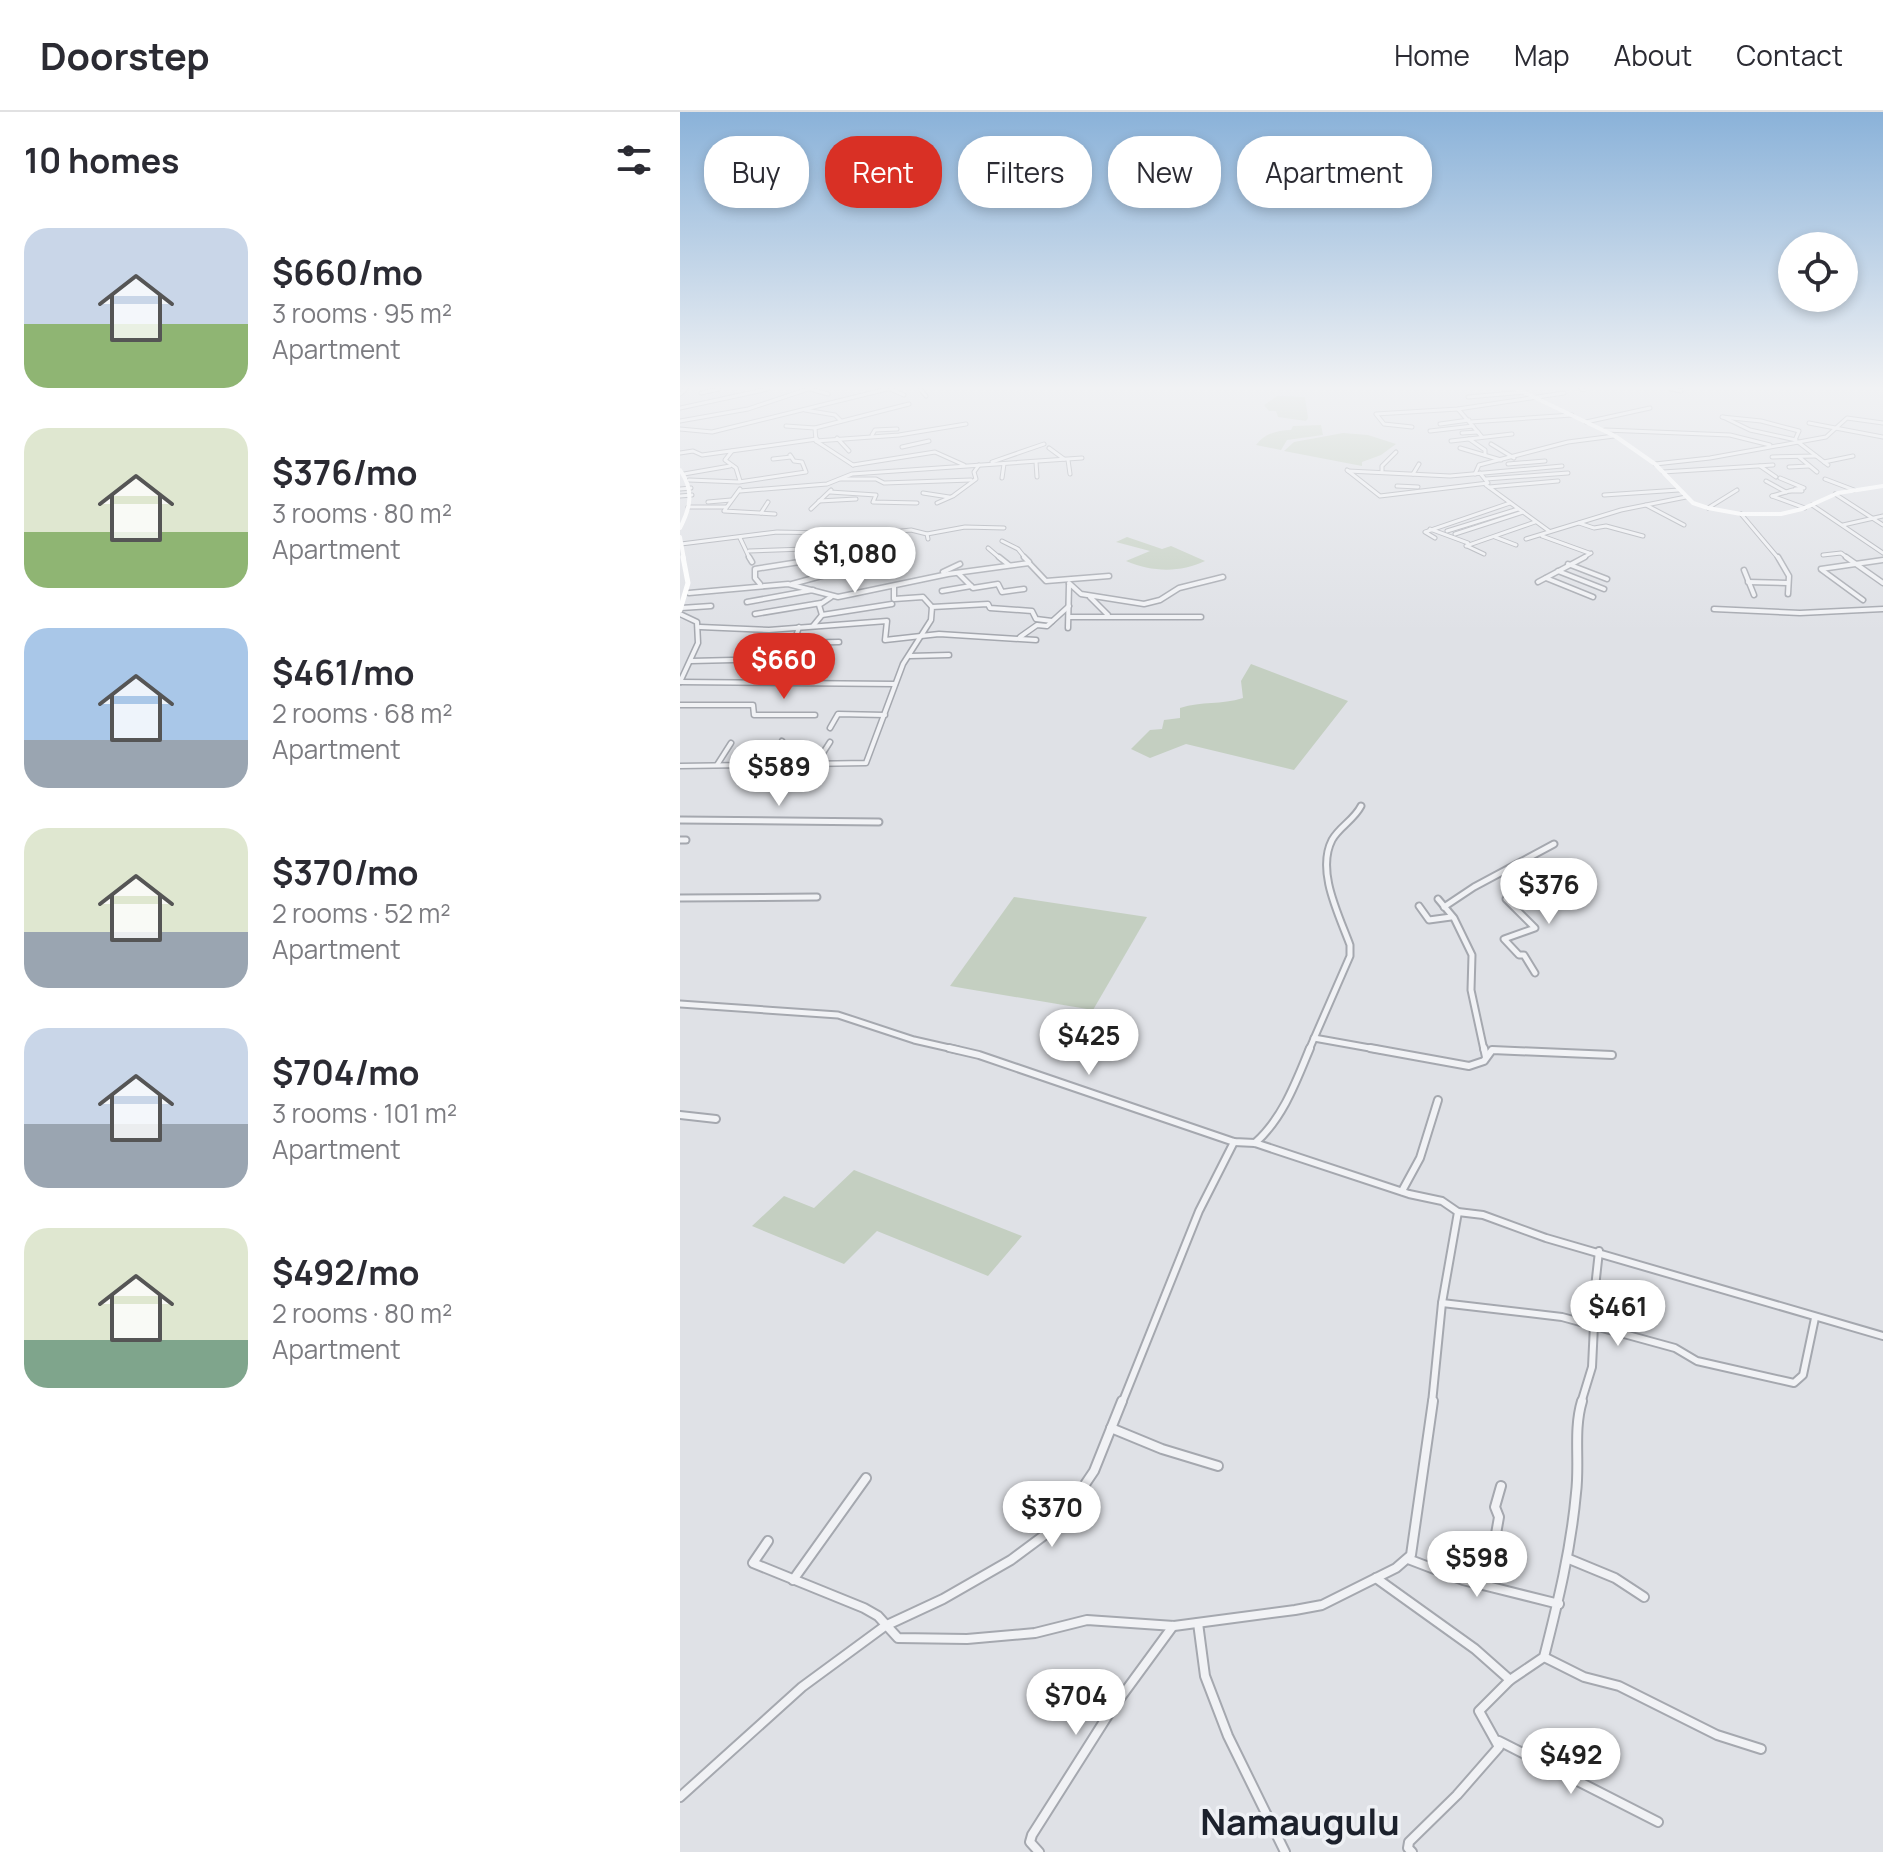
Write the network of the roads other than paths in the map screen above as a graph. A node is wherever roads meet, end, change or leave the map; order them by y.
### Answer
1 (736, 470) edge
2 (805, 470) edge
3 (852, 470) edge
4 (909, 470) edge
5 (976, 470) edge
6 (1003, 470) edge
7 (1037, 470) edge
8 (1070, 470) edge
9 (1347, 470) edge
10 (1354, 470) edge
11 (1415, 470) edge
12 (1477, 470) edge
13 (1513, 470) edge
14 (1692, 470) edge
15 (1766, 470) edge
16 (1382, 471) joint
17 (681, 472) edge
18 (1663, 472) joint
19 (1480, 473) junction
20 (1568, 473) dead end
21 (852, 474) junction
22 (1070, 474) dead end
23 (1413, 474) junction
24 (1475, 474) junction
25 (1037, 477) dead end
26 (1002, 478) dead end
27 (840, 479) junction
28 (1825, 479) dead end
29 (689, 480) junction
30 (971, 480) junction
31 (1558, 481) dead end
32 (1766, 481) dead end
33 (739, 482) junction
34 (827, 484) junction
35 (1487, 484) junction
36 (1397, 486) dead end
37 (1883, 486) edge
38 (1435, 488) junction
39 (680, 489) edge
40 (1679, 490) junction
41 (1737, 490) dead end
42 (1792, 490) junction
43 (1854, 490) junction
44 (740, 491) junction
45 (692, 492) junction
46 (830, 492) junction
47 (923, 493) dead end
48 (1835, 494) junction
49 (1604, 495) dead end
50 (680, 496) edge
51 (950, 497) junction
52 (1686, 497) junction
53 (856, 499) dead end
54 (731, 500) junction
55 (819, 501) junction
56 (708, 502) dead end
57 (768, 502) dead end
58 (917, 503) dead end
59 (937, 503) dead end
60 (1510, 503) junction
61 (1645, 504) junction
62 (1812, 505) junction
63 (727, 507) junction
64 (1708, 508) junction
65 (1805, 508) junction
66 (811, 509) dead end
67 (688, 510) junction
68 (1521, 510) junction
69 (680, 512) edge
70 (761, 513) junction
71 (775, 514) dead end
72 (1741, 514) junction
73 (1883, 516) edge
74 (1873, 518) junction
75 (1535, 522) junction
76 (1578, 523) junction
77 (1684, 525) dead end
78 (1842, 525) junction
79 (1883, 525) edge
80 (680, 528) edge
81 (1004, 528) dead end
82 (1430, 529) junction
83 (1447, 531) dead end
84 (1550, 532) junction
85 (850, 533) junction
86 (1455, 534) dead end
87 (1541, 535) junction
88 (1494, 536) junction
89 (1643, 536) dead end
90 (680, 537) edge
91 (740, 538) junction
92 (1435, 538) dead end
93 (1526, 539) dead end
94 (1002, 541) dead end
95 (1473, 543) junction
96 (1516, 545) dead end
97 (855, 546) dead end
98 (680, 547) edge
99 (834, 548) dead end
100 (988, 548) dead end
101 (749, 551) junction
102 (859, 552) dead end
103 (1883, 553) edge
104 (1484, 554) dead end
105 (1823, 555) dead end
106 (1883, 560) edge
107 (982, 561) dead end
108 (752, 562) dead end
109 (1029, 563) junction
110 (960, 564) dead end
111 (1568, 564) junction
112 (1857, 564) junction
113 (1009, 566) junction
114 (988, 569) junction
115 (1744, 570) dead end
116 (1557, 571) junction
117 (958, 573) junction
118 (825, 575) dead end
119 (942, 575) junction
120 (1109, 576) dead end
121 (1223, 577) dead end
122 (1545, 578) junction
123 (1607, 579) dead end
124 (1066, 581) junction
125 (1538, 582) dead end
126 (1748, 582) junction
127 (1787, 583) junction
128 (1883, 583) edge
129 (791, 584) junction
130 (760, 585) junction
131 (894, 587) junction
132 (973, 588) junction
133 (815, 589) junction
134 (1024, 589) dead end
135 (1604, 589) dead end
136 (942, 591) dead end
137 (680, 592) edge
138 (689, 592) junction
139 (1788, 594) dead end
140 (1754, 595) dead end
141 (1089, 596) junction
142 (831, 597) junction
143 (1593, 597) dead end
144 (1863, 600) dead end
145 (747, 602) dead end
146 (821, 603) junction
147 (892, 604) dead end
148 (711, 606) dead end
149 (1069, 606) junction
150 (932, 607) junction
151 (1714, 609) dead end
152 (1883, 609) edge
153 (680, 611) edge
154 (755, 614) dead end
155 (822, 615) junction
156 (1110, 616) junction
157 (1069, 617) junction
158 (1201, 617) dead end
159 (1052, 621) junction
160 (813, 626) junction
161 (700, 627) junction
162 (799, 627) junction
163 (728, 628) junction
164 (1068, 628) dead end
165 (939, 634) junction
166 (920, 635) junction
167 (1019, 638) junction
168 (724, 639) dead end
169 (937, 640) dead end
170 (1036, 640) dead end
171 (839, 642) dead end
172 (794, 643) junction
173 (790, 649) junction
174 (815, 650) dead end
175 (949, 655) dead end
176 (910, 656) junction
177 (789, 658) dead end
178 (780, 659) dead end
179 (691, 661) junction
180 (680, 683) edge
181 (895, 684) junction
182 (680, 705) edge
183 (815, 715) dead end
184 (885, 715) junction
185 (830, 728) dead end
186 (782, 741) dead end
187 (830, 742) dead end
188 (731, 743) dead end
189 (717, 765) junction
190 (772, 765) junction
191 (815, 765) junction
192 (680, 766) edge
193 (1361, 806) dead end
194 (680, 820) edge
195 (879, 822) dead end
196 (1554, 844) dead end
197 (817, 897) dead end
198 (680, 898) edge
199 (1438, 899) dead end
200 (1506, 899) dead end
201 (1419, 906) dead end
202 (1444, 907) junction
203 (1452, 917) junction
204 (1535, 973) dead end
205 (680, 1004) edge
206 (1314, 1038) junction
207 (1612, 1055) dead end
208 (1486, 1058) junction
209 (1438, 1100) dead end
210 (680, 1115) edge
211 (716, 1119) dead end
212 (1234, 1142) junction
213 (1255, 1143) junction
214 (1402, 1191) junction
215 (1458, 1212) junction
216 (1599, 1251) junction
217 (1442, 1303) junction
218 (1815, 1318) junction
219 (1593, 1325) junction
220 (1883, 1336) edge
221 (1111, 1428) junction
222 (1218, 1466) dead end
223 (866, 1478) dead end
224 (1501, 1486) dead end
225 (768, 1541) dead end
226 (1408, 1559) junction
227 (1569, 1559) junction
228 (1376, 1578) junction
229 (793, 1580) junction
230 (1487, 1585) junction
231 (1644, 1597) dead end
232 (1559, 1604) junction
233 (1198, 1623) junction
234 (885, 1626) junction
235 (1174, 1626) junction
236 (1544, 1657) junction
237 (1510, 1680) junction
238 (1498, 1741) junction
239 (1761, 1749) dead end
240 (680, 1797) edge
241 (1658, 1822) dead end
242 (1039, 1852) edge
243 (1285, 1852) edge
244 (1412, 1852) edge

1 - 33 street
2 - 33 street
3 - 21 street
4 - 21 street
5 - 30 street
6 - 26 street
7 - 25 street
8 - 22 street
9 - 38 street
10 - 16 street
11 - 23 street
12 - 24 street
13 - 19 street
14 - 18 street
15 - 42 street
16 - 23 street
17 - 29 street
18 - 40 street
19 - 24 street
19 - 35 street
20 - 35 street
21 - 27 street
23 - 24 street
27 - 30 street
27 - 34 street
28 - 43 street
29 - 33 street
29 - 45 street
30 - 51 street
31 - 35 street
32 - 42 street
33 - 44 street
34 - 44 street
34 - 46 street
35 - 38 street
35 - 60 street
36 - 38 street
37 - 43 street
39 - 45 street
40 - 49 street
40 - 52 street
41 - 64 street
42 - 65 street
43 - 48 street
44 - 54 street
45 - 50 street
45 - 67 street
46 - 55 street
46 - 58 street
47 - 51 street
48 - 62 street
48 - 74 street
51 - 59 street
52 - 61 street
52 - 64 street
53 - 55 street
54 - 56 street
54 - 63 street
55 - 66 street
57 - 70 street
60 - 68 street
60 - 82 street
61 - 76 street
61 - 77 street
62 - 65 street
62 - 78 street
63 - 67 street
63 - 70 street
64 - 72 street
65 - 72 street
67 - 69 street
67 - 80 street
68 - 75 street
68 - 83 street
68 - 86 street
70 - 71 street
72 - 127 street
73 - 74 street
74 - 78 street
74 - 79 street
75 - 84 street
75 - 88 street
76 - 84 street
76 - 89 street
78 - 103 street
81 - 85 street
82 - 92 street
82 - 95 street
84 - 87 street
85 - 91 street
85 - 97 street
87 - 93 street
87 - 111 street
88 - 95 street
88 - 96 street
90 - 98 street
91 - 98 street
91 - 101 street
94 - 109 street
95 - 104 street
98 - 138 street
99 - 101 street
100 - 113 street
101 - 108 street
102 - 130 street
105 - 112 street
106 - 112 street
107 - 114 street
109 - 113 street
109 - 124 street
110 - 119 street
111 - 116 street
111 - 123 street
112 - 128 street
112 - 144 street
113 - 114 street
114 - 117 street
115 - 126 street
116 - 122 street
116 - 135 street
117 - 119 street
117 - 132 street
118 - 129 street
119 - 131 street
120 - 124 street
121 - 141 street
122 - 125 street
122 - 143 street
124 - 141 street
124 - 149 street
126 - 127 street
126 - 140 street
127 - 139 street
129 - 130 street
129 - 133 street
130 - 138 street
131 - 142 street
131 - 150 street
132 - 134 street
132 - 136 street
133 - 142 street
133 - 145 street
137 - 138 street
138 - 153 street
141 - 156 street
142 - 146 street
146 - 154 street
146 - 155 street
147 - 155 street
148 - 153 street
149 - 157 street
149 - 159 street
150 - 159 street
150 - 166 street
151 - 152 street
153 - 161 street
155 - 160 street
156 - 157 street
156 - 158 street
157 - 164 street
159 - 167 street
160 - 162 street
160 - 166 street
161 - 163 street
161 - 179 street
162 - 163 street
162 - 172 street
163 - 168 street
165 - 166 street
165 - 167 street
165 - 169 street
166 - 176 street
167 - 170 street
171 - 172 street
172 - 173 street
173 - 174 street
173 - 177 street
175 - 176 street
176 - 181 street
178 - 179 street
179 - 180 street
180 - 181 street
181 - 184 street
182 - 183 street
184 - 185 street
184 - 191 street
186 - 190 street
187 - 191 street
188 - 189 street
189 - 190 street
189 - 192 street
190 - 191 street
193 - 206 street
194 - 195 street
196 - 202 street
197 - 198 street
199 - 202 street
200 - 204 street
201 - 203 street
202 - 203 street
203 - 208 street
205 - 212 street
206 - 208 street
206 - 213 street
207 - 208 street
209 - 214 street
210 - 211 street
212 - 213 street
212 - 221 street
213 - 214 street
214 - 215 street
215 - 216 street
215 - 217 street
216 - 218 street
216 - 219 street
217 - 219 street
217 - 226 street
218 - 219 street
218 - 220 street
219 - 227 street
221 - 222 street
221 - 234 street
223 - 229 street
224 - 230 street
225 - 229 street
226 - 228 street
226 - 230 street
227 - 231 street
227 - 232 street
228 - 233 street
228 - 237 street
229 - 234 street
230 - 232 street
232 - 236 street
233 - 235 street
233 - 243 street
234 - 235 street
234 - 240 street
235 - 242 street
236 - 237 street
236 - 239 street
237 - 238 street
238 - 241 street
238 - 244 street

